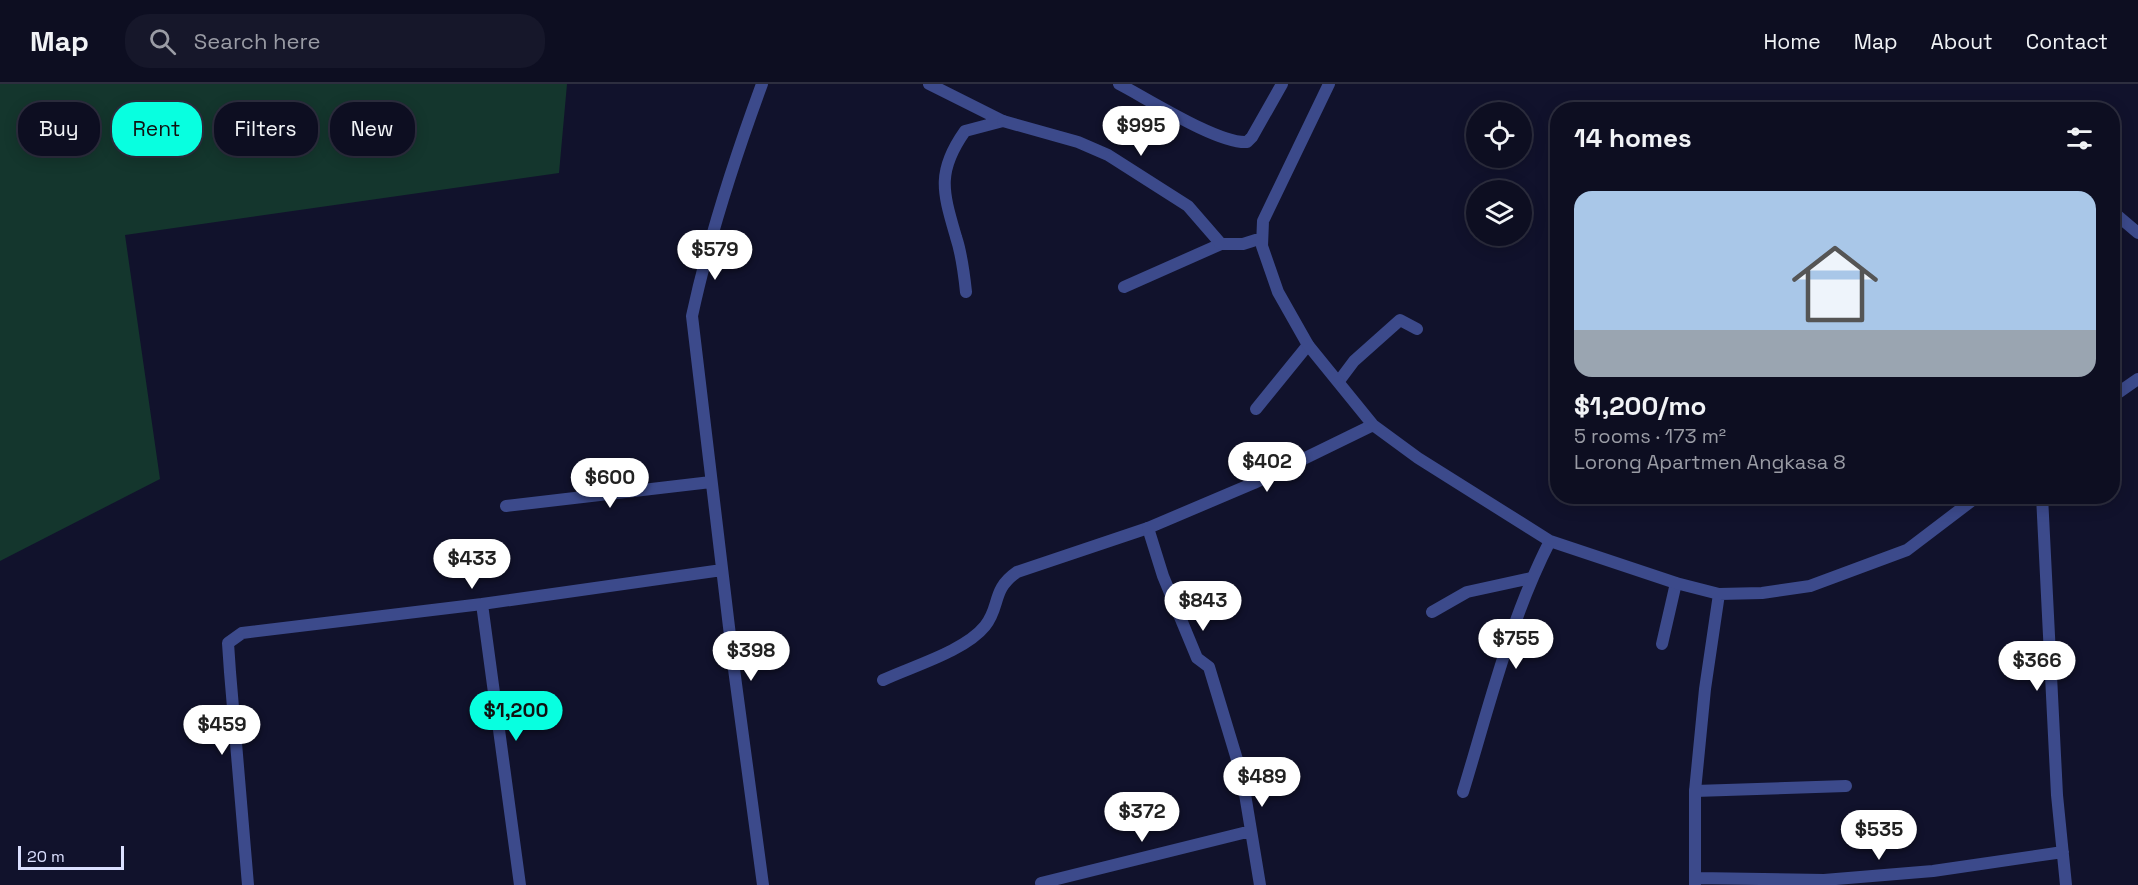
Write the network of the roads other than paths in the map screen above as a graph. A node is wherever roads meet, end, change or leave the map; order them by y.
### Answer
1 (762, 84) edge
2 (929, 84) edge
3 (1119, 84) edge
4 (1282, 84) edge
5 (1329, 84) edge
6 (1003, 121) junction
7 (2120, 218) edge
8 (2138, 233) edge
9 (1262, 238) junction
10 (1221, 244) junction
11 (1125, 287) dead end
12 (966, 292) dead end
13 (1417, 329) dead end
14 (1308, 345) junction
15 (2138, 379) edge
16 (1339, 381) junction
17 (2120, 391) edge
18 (1256, 410) dead end
19 (1372, 425) junction
20 (711, 482) junction
21 (1967, 504) edge
22 (2043, 504) edge
23 (506, 506) dead end
24 (1148, 528) junction
25 (1550, 541) junction
26 (722, 570) junction
27 (1531, 578) junction
28 (1676, 583) junction
29 (1719, 594) junction
30 (482, 604) junction
31 (1432, 612) dead end
32 (1662, 644) dead end
33 (884, 680) dead end
34 (1846, 786) dead end
35 (1695, 791) junction
36 (1463, 792) dead end
37 (1251, 831) junction
38 (2063, 852) junction
39 (1695, 882) edge
40 (1041, 883) dead end
41 (248, 885) edge
42 (520, 885) edge
43 (764, 885) edge
44 (1260, 885) edge
45 (2066, 885) edge

1 - 20 street
2 - 6 street
3 - 4 street
5 - 9 street
6 - 10 street
6 - 12 street
7 - 8 street
9 - 10 street
9 - 14 street
10 - 11 street
13 - 16 street
14 - 16 street
14 - 18 street
15 - 17 street
16 - 19 street
19 - 24 street
19 - 25 street
20 - 23 street
20 - 26 street
21 - 29 street
22 - 38 street
24 - 33 street
24 - 37 street
25 - 27 street
25 - 28 street
26 - 30 street
26 - 43 street
27 - 31 street
27 - 36 street
28 - 29 street
28 - 32 street
29 - 35 street
30 - 41 street
30 - 42 street
34 - 35 street
35 - 39 street
37 - 40 street
37 - 44 street
38 - 39 street
38 - 45 street

